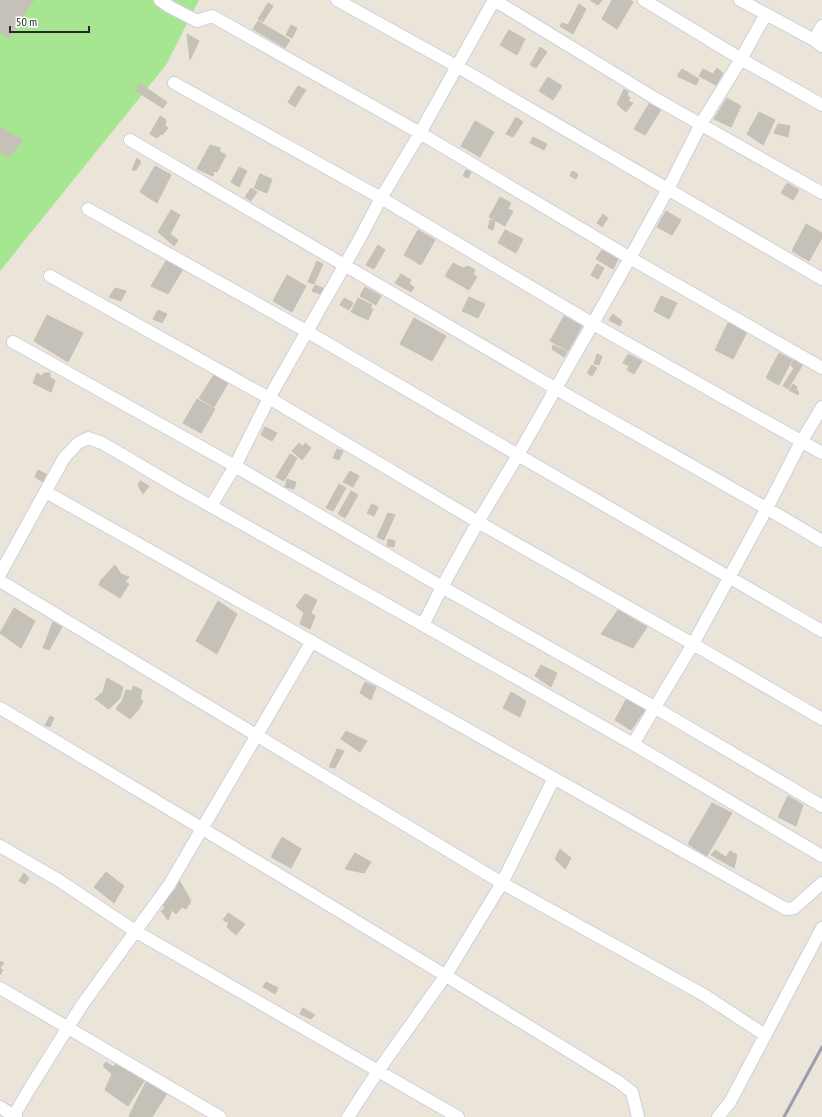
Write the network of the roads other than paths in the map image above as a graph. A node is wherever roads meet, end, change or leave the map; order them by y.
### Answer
1 (160, 0) edge
2 (338, 0) edge
3 (494, 0) edge
4 (644, 0) edge
5 (740, 0) edge
6 (766, 14) junction
7 (822, 26) edge
8 (818, 43) edge
9 (741, 59) junction
10 (458, 67) junction
11 (174, 83) dead end
12 (822, 105) edge
13 (701, 124) junction
14 (420, 133) junction
15 (130, 140) dead end
16 (668, 189) junction
17 (822, 193) edge
18 (381, 198) junction
19 (88, 209) dead end
20 (630, 258) junction
21 (344, 266) junction
22 (50, 276) dead end
23 (822, 279) edge
24 (593, 324) junction
25 (308, 332) junction
26 (13, 342) dead end
27 (822, 368) edge
28 (555, 388) junction
29 (269, 398) junction
30 (822, 407) edge
31 (801, 442) junction
32 (822, 453) edge
33 (518, 455) junction
34 (235, 466) junction
35 (46, 492) junction
36 (211, 506) junction
37 (767, 508) junction
38 (478, 522) junction
39 (822, 541) edge
40 (0, 574) edge
41 (729, 576) junction
42 (0, 581) edge
43 (442, 587) junction
44 (423, 625) junction
45 (822, 630) edge
46 (312, 641) junction
47 (693, 644) junction
48 (654, 707) junction
49 (0, 708) edge
50 (822, 719) edge
51 (257, 735) junction
52 (633, 744) junction
53 (554, 778) junction
54 (822, 806) edge
55 (202, 828) junction
56 (0, 846) edge
57 (822, 856) edge
58 (502, 883) junction
59 (822, 883) edge
60 (822, 928) edge
61 (135, 931) junction
62 (446, 975) junction
63 (0, 988) edge
64 (67, 1028) junction
65 (765, 1035) junction
66 (378, 1071) junction
67 (0, 1107) edge
68 (14, 1117) edge
69 (220, 1117) edge
70 (348, 1117) edge
71 (458, 1117) edge
72 (638, 1117) edge
73 (718, 1117) edge

1 - 14 street
2 - 10 street
3 - 10 street
3 - 13 street
4 - 9 street
5 - 6 street
6 - 8 street
6 - 9 street
7 - 8 street
9 - 12 street
9 - 13 street
10 - 14 street
10 - 16 street
11 - 18 street
13 - 16 street
13 - 17 street
14 - 18 street
14 - 20 street
15 - 21 street
16 - 20 street
16 - 23 street
18 - 21 street
18 - 24 street
19 - 25 street
20 - 24 street
20 - 27 street
21 - 25 street
21 - 28 street
22 - 29 street
24 - 28 street
24 - 31 street
25 - 29 street
25 - 33 street
26 - 34 street
28 - 33 street
28 - 37 street
29 - 34 street
29 - 38 street
30 - 31 street
31 - 32 street
31 - 37 street
33 - 38 street
33 - 41 street
34 - 36 street
34 - 43 street
35 - 36 street
35 - 40 street
35 - 46 street
36 - 44 street
37 - 39 street
37 - 41 street
38 - 43 street
38 - 47 street
41 - 45 street
41 - 47 street
42 - 51 street
43 - 44 street
43 - 48 street
44 - 52 street
46 - 51 street
46 - 53 street
47 - 48 street
47 - 50 street
48 - 52 street
48 - 54 street
49 - 55 street
51 - 55 street
51 - 58 street
52 - 57 street
53 - 58 street
53 - 59 street
55 - 61 street
55 - 62 street
56 - 61 street
58 - 62 street
58 - 65 street
60 - 65 street
61 - 64 street
61 - 66 street
62 - 66 street
62 - 72 street
63 - 64 street
64 - 68 street
64 - 69 street
65 - 73 street
66 - 70 street
66 - 71 street
67 - 68 street

